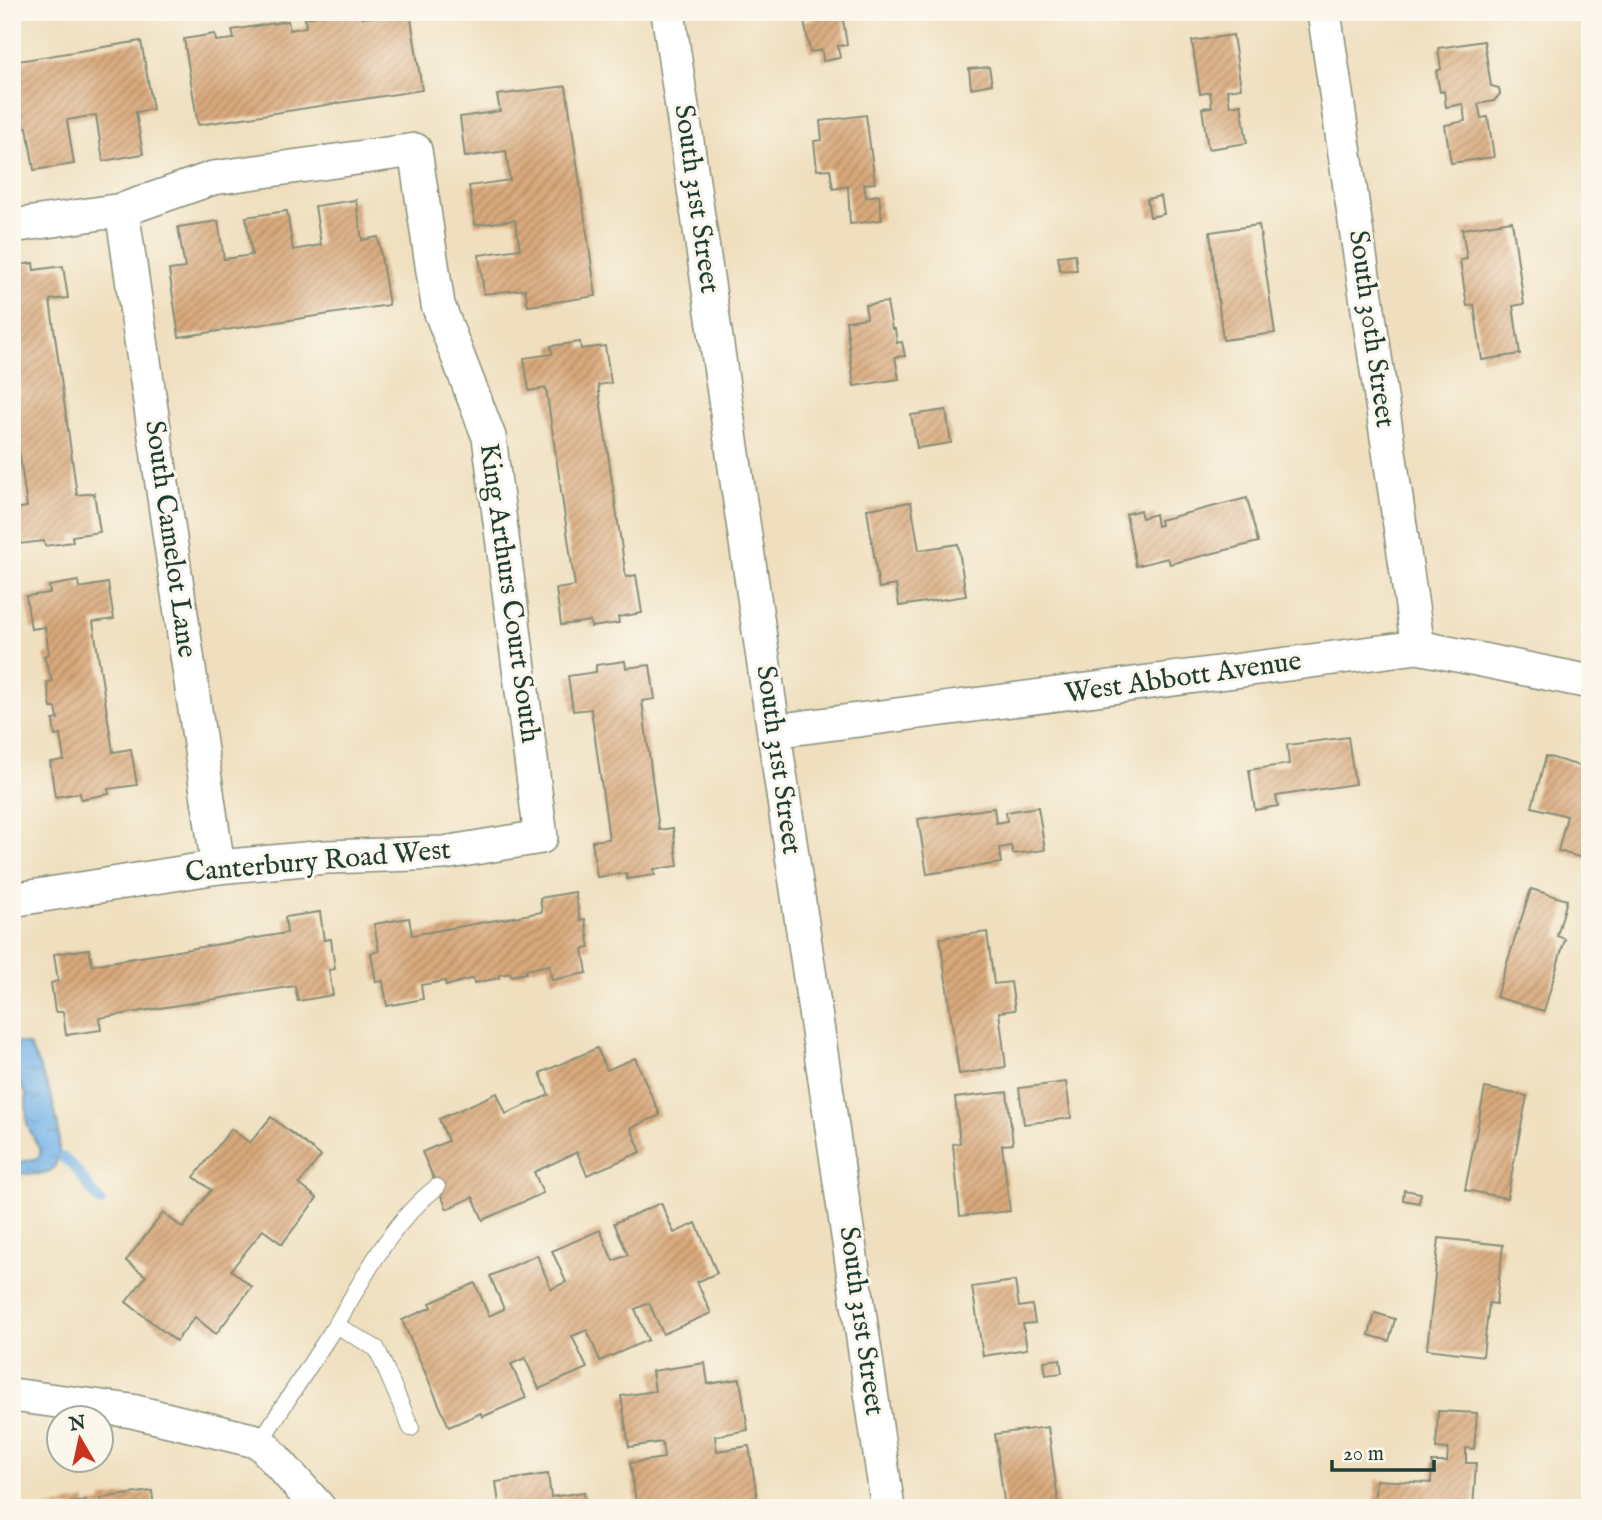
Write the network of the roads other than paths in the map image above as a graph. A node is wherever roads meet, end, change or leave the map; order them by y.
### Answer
1 (668, 12) edge
2 (1324, 12) edge
3 (122, 210) junction
4 (12, 226) edge
5 (1418, 647) junction
6 (1590, 682) edge
7 (774, 732) junction
8 (541, 837) joint
9 (218, 867) junction
10 (12, 900) edge
11 (437, 1187) dead end
12 (336, 1325) junction
13 (12, 1395) edge
14 (411, 1428) dead end
15 (260, 1442) junction
16 (318, 1508) edge
17 (888, 1508) edge

1 - 7 street, South 31st Street
2 - 5 street, South 30th Street
3 - 4 street
3 - 8 street, King Arthurs Court South
3 - 9 street, South Camelot Lane
5 - 6 street, West Abbott Avenue
5 - 7 street, West Abbott Avenue
7 - 17 street, South 31st Street
8 - 9 street, Canterbury Road West
9 - 10 street, Canterbury Road West
11 - 12 lane
12 - 14 lane
12 - 15 lane
13 - 15 street
15 - 16 street

